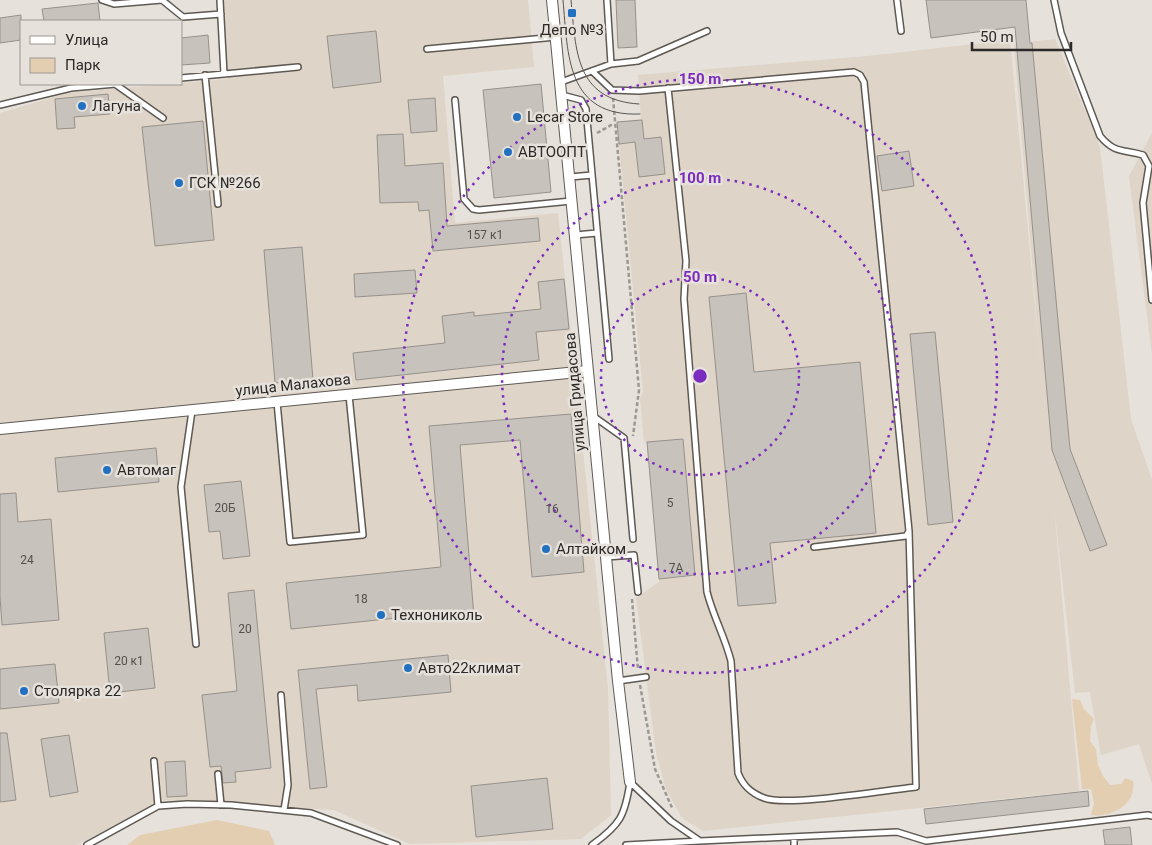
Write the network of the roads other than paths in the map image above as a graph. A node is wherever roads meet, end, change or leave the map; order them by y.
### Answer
1 (102, 0) edge
2 (220, 0) edge
3 (552, 0) edge
4 (607, 0) edge
5 (897, 0) edge
6 (1054, 0) edge
7 (221, 14) junction
8 (707, 31) dead end
9 (901, 31) dead end
10 (556, 37) junction
11 (427, 49) dead end
12 (611, 64) junction
13 (298, 67) dead end
14 (592, 71) junction
15 (224, 74) junction
16 (205, 75) junction
17 (182, 78) edge
18 (561, 82) junction
19 (104, 85) edge
20 (116, 85) edge
21 (668, 88) junction
22 (562, 95) junction
23 (455, 100) dead end
24 (0, 105) edge
25 (163, 118) dead end
26 (592, 175) junction
27 (570, 177) junction
28 (572, 201) junction
29 (218, 204) dead end
30 (597, 233) junction
31 (575, 235) junction
32 (1152, 300) edge
33 (609, 359) dead end
34 (588, 371) junction
35 (349, 395) junction
36 (277, 402) junction
37 (192, 410) junction
38 (593, 416) junction
39 (0, 429) edge
40 (909, 530) junction
41 (633, 539) dead end
42 (814, 547) dead end
43 (606, 557) junction
44 (638, 592) road end
45 (196, 644) dead end
46 (646, 677) dead end
47 (618, 681) junction
48 (281, 695) dead end
49 (154, 761) dead end
50 (218, 774) dead end
51 (630, 782) junction
52 (221, 805) junction
53 (158, 806) junction
54 (284, 810) junction
55 (1152, 816) edge
56 (794, 837) junction
57 (700, 841) junction
58 (742, 843) edge
59 (87, 845) edge
60 (398, 845) edge
61 (592, 845) edge
62 (626, 845) edge
63 (794, 845) edge

1 - 7 lane
2 - 7 lane
3 - 10 street, улица Гридасова
4 - 12 lane
5 - 9 lane
6 - 32 lane
7 - 15 lane
8 - 12 lane
10 - 11 lane
10 - 18 street, улица Гридасова
12 - 14 lane
13 - 15 lane
14 - 18 lane
14 - 21 lane
15 - 16 lane
16 - 17 lane
16 - 29 lane
18 - 22 street, улица Гридасова
19 - 24 lane
20 - 25 lane
21 - 40 lane
21 - 40 lane
22 - 26 lane
22 - 27 street, улица Гридасова
23 - 28 lane
26 - 27 lane
26 - 30 lane
27 - 28 street, улица Гридасова
28 - 31 street, улица Гридасова
30 - 31 lane
30 - 33 lane
31 - 34 street, улица Гридасова
34 - 35 street, улица Малахова
34 - 38 street, улица Гридасова
35 - 36 street, улица Малахова
35 - 36 lane
36 - 37 street, улица Малахова
37 - 39 street, улица Малахова
37 - 45 lane
38 - 41 lane
38 - 43 street, улица Гридасова
40 - 42 lane
43 - 44 lane
43 - 47 street, улица Гридасова
46 - 47 lane
47 - 51 street, улица Гридасова
48 - 54 lane
49 - 53 lane
50 - 52 lane
51 - 57 lane
51 - 61 lane, улица Гридасова
52 - 53 lane
52 - 54 lane
53 - 59 lane
54 - 60 lane
55 - 56 lane
56 - 58 lane
56 - 63 lane
57 - 58 lane
57 - 62 lane

